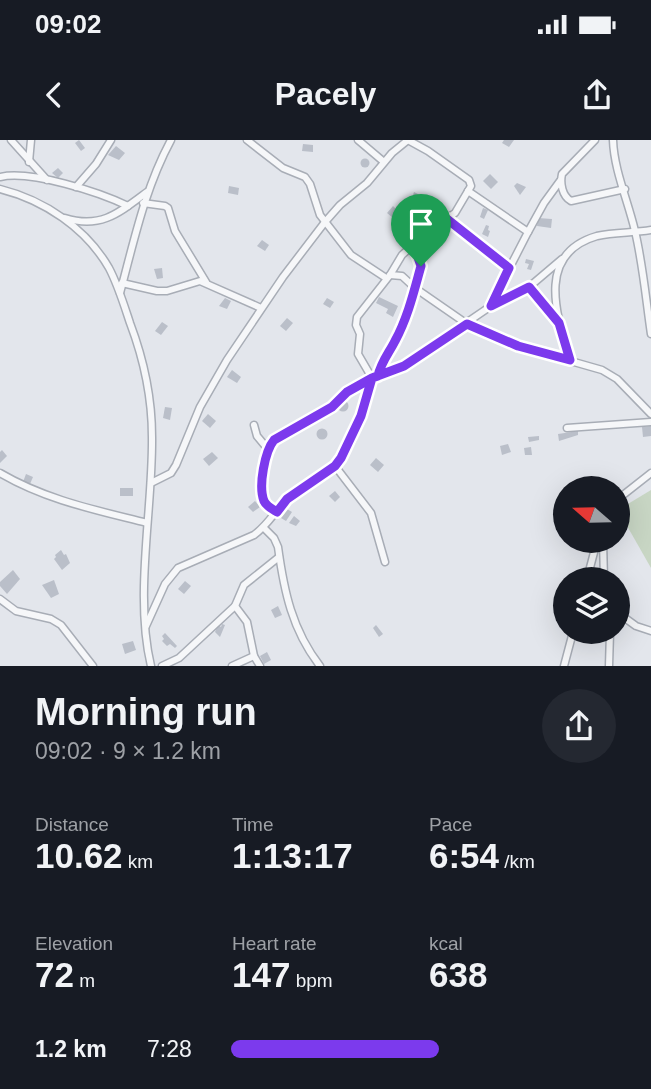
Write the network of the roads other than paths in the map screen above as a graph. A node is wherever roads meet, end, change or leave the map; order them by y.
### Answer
1 (11, 140) edge
2 (31, 140) edge
3 (111, 140) edge
4 (172, 140) edge
5 (247, 140) edge
6 (358, 140) edge
7 (595, 140) edge
8 (612, 140) edge
9 (29, 162) junction
10 (384, 162) junction
11 (0, 177) edge
12 (49, 181) junction
13 (560, 181) junction
14 (76, 187) junction
15 (0, 189) edge
16 (625, 189) junction
17 (148, 191) junction
18 (468, 191) junction
19 (143, 203) junction
20 (128, 206) junction
21 (63, 217) junction
22 (447, 219) junction
23 (325, 222) junction
24 (651, 230) edge
25 (528, 232) junction
26 (635, 233) junction
27 (414, 246) junction
28 (562, 259) junction
29 (509, 268) junction
30 (388, 277) junction
31 (206, 282) junction
32 (122, 284) junction
33 (529, 287) junction
34 (415, 288) junction
35 (120, 293) junction
36 (491, 306) junction
37 (261, 308) junction
38 (559, 323) junction
39 (467, 324) junction
40 (651, 334) edge
41 (570, 360) junction
42 (375, 377) junction
43 (651, 414) edge
44 (651, 422) edge
45 (254, 425) dead end
46 (567, 428) dead end
47 (267, 448) junction
48 (335, 466) junction
49 (651, 472) edge
50 (0, 473) edge
51 (152, 483) junction
52 (630, 489) edge
53 (277, 512) junction
54 (147, 523) junction
55 (264, 528) junction
56 (279, 557) junction
57 (385, 562) dead end
58 (0, 599) edge
59 (235, 606) junction
60 (630, 622) edge
61 (146, 626) junction
62 (651, 631) edge
63 (570, 644) edge
64 (610, 644) edge
65 (254, 656) junction
66 (93, 666) edge
67 (151, 666) edge
68 (162, 666) edge
69 (232, 666) edge
70 (260, 666) edge
71 (320, 666) edge
72 (564, 666) edge
73 (609, 666) edge

1 - 9 street
2 - 9 street
3 - 14 street
4 - 17 street
5 - 23 street
6 - 10 street
7 - 13 street
8 - 16 street
9 - 12 street
10 - 18 street
10 - 23 street
11 - 12 street
12 - 14 street
13 - 16 street
13 - 25 street
14 - 20 street
15 - 21 street
16 - 26 street
17 - 19 street
17 - 20 street
18 - 22 street
18 - 25 street
19 - 31 street
19 - 32 street
20 - 21 street
21 - 35 street
22 - 27 street
22 - 29 street
23 - 30 street
23 - 37 street
24 - 26 street
25 - 29 street
26 - 28 street
26 - 40 street
27 - 30 street
27 - 34 street
28 - 33 street
28 - 38 street
29 - 36 street
30 - 34 street
30 - 42 street
31 - 32 street
31 - 37 street
32 - 35 street
33 - 36 street
33 - 38 street
34 - 39 street
34 - 42 street
35 - 51 street
36 - 39 street
37 - 51 street
38 - 41 street
39 - 41 street
39 - 42 street
41 - 43 street
42 - 47 street
42 - 48 street
44 - 46 street
45 - 47 street
47 - 53 street
48 - 53 street
48 - 57 street
49 - 52 street
50 - 54 street
51 - 54 street
53 - 55 street
54 - 61 street
55 - 56 street
55 - 61 street
56 - 59 street
56 - 71 street
58 - 66 street
59 - 65 street
59 - 68 street
60 - 62 street
61 - 67 street
63 - 72 street
64 - 73 street
65 - 69 street
65 - 70 street

